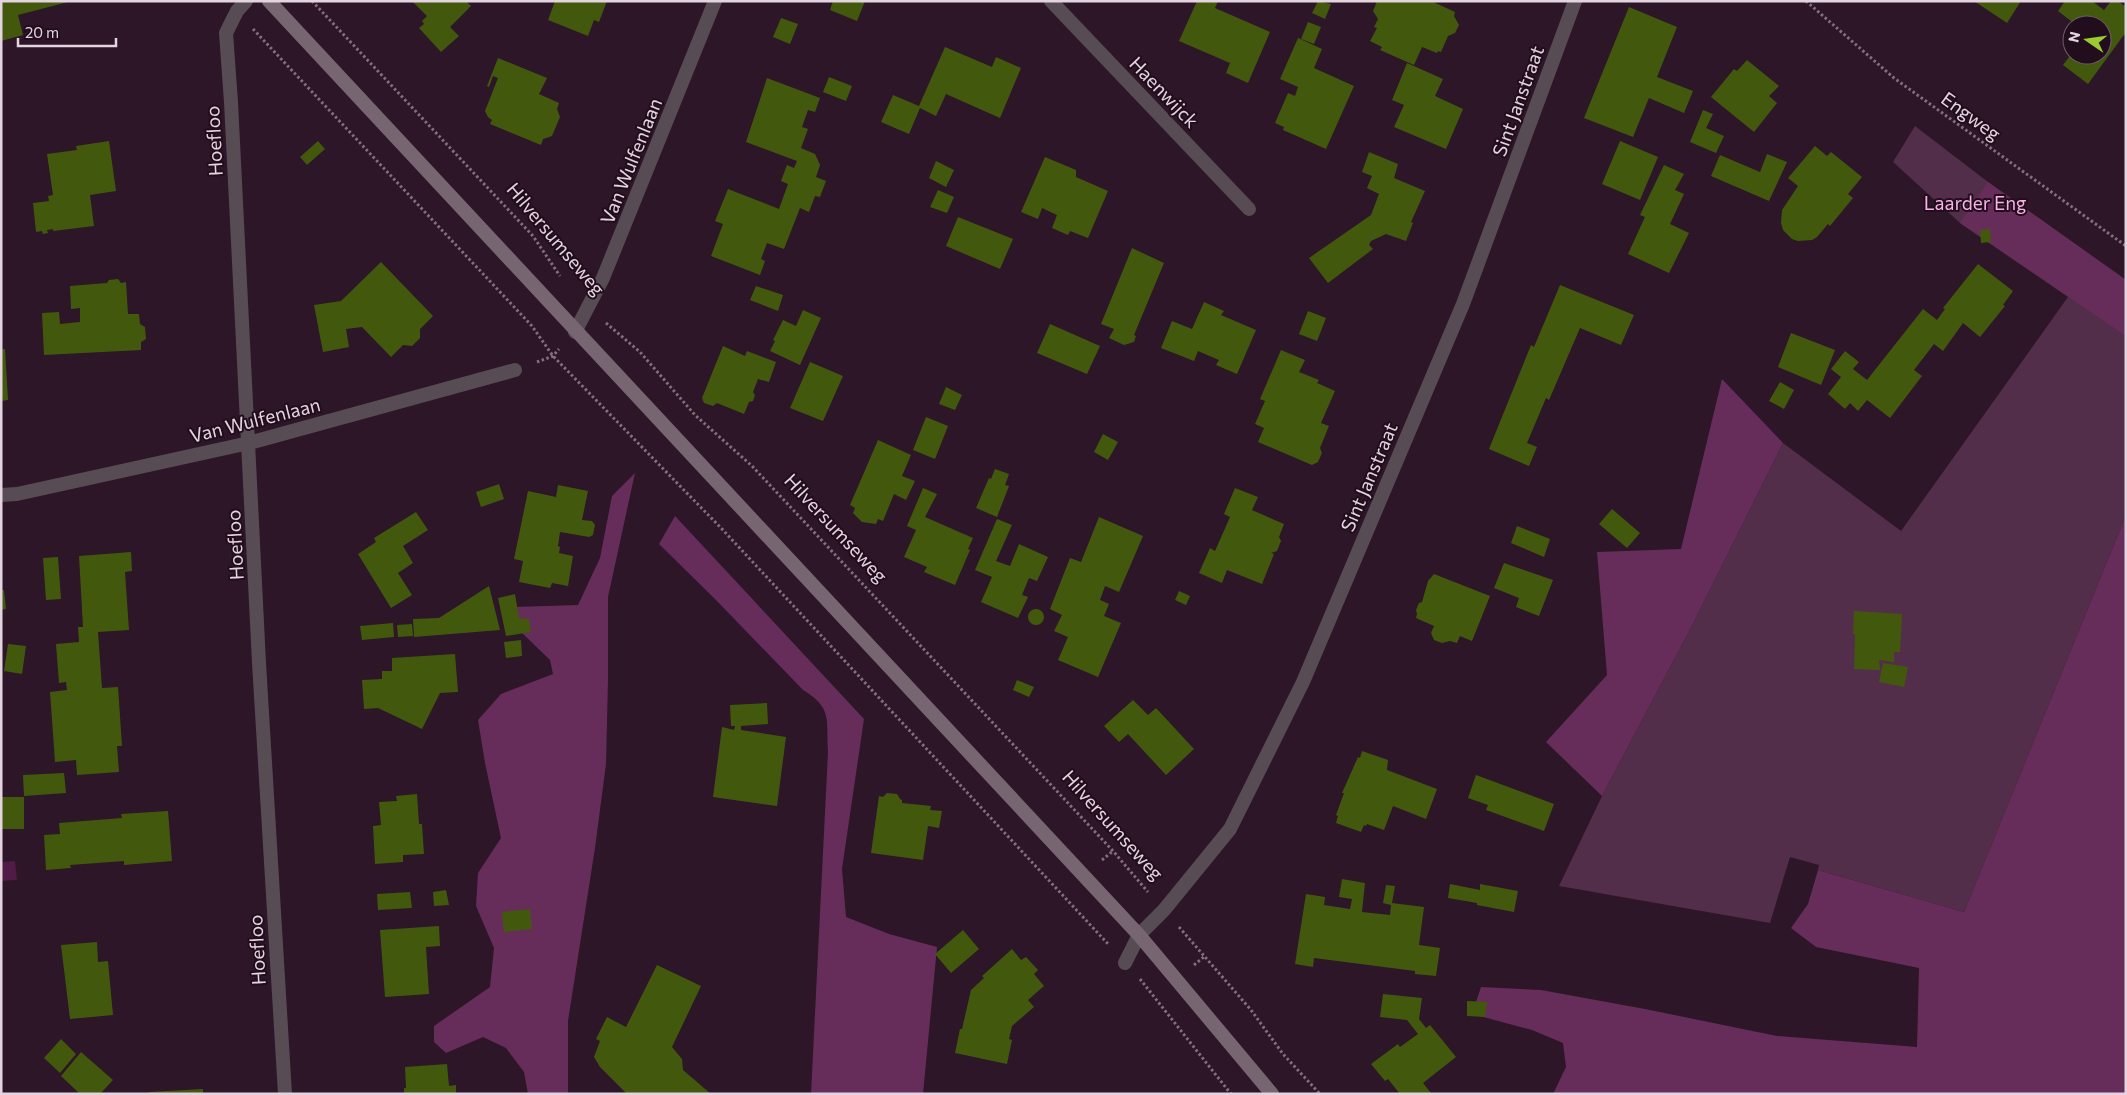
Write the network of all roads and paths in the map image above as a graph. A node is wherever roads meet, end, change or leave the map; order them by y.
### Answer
1 (269, 1) edge
2 (312, 1) edge
3 (715, 1) edge
4 (1051, 1) edge
5 (1575, 1) edge
6 (1806, 1) edge
7 (242, 6) edge
8 (1249, 209) dead end
9 (2126, 246) edge
10 (588, 308) junction
11 (576, 332) junction
12 (515, 370) dead end
13 (249, 443) junction
14 (1, 495) edge
15 (1164, 910) junction
16 (1139, 935) junction
17 (1126, 963) junction
18 (285, 1094) edge
19 (1231, 1094) edge
20 (1272, 1094) edge
21 (1320, 1094) edge

1 - 11 main road
2 - 10 path, Hilversumseweg
3 - 10 street, Van Wulfenlaan
4 - 8 street, Haenwijck
5 - 15 street, Sint Janstraat
6 - 9 path, Engweg
7 - 13 street, Hoefloo
7 - 17 path
10 - 11 street, Van Wulfenlaan
10 - 15 path, Hilversumseweg
11 - 16 main road
12 - 13 street, Van Wulfenlaan
13 - 14 street, Van Wulfenlaan
13 - 18 street, Hoefloo
15 - 16 street, Sint Janstraat
15 - 21 path, Hilversumseweg
16 - 17 street
16 - 20 main road
17 - 19 path

